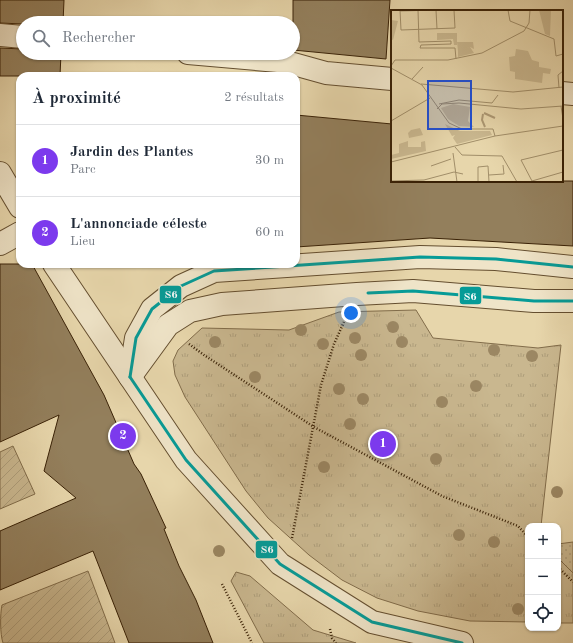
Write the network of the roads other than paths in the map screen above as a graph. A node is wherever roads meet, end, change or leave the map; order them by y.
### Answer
1 (0, 35) edge
2 (16, 36) edge
3 (267, 60) edge
4 (391, 79) edge
5 (563, 93) edge
6 (573, 94) edge
7 (0, 173) edge
8 (16, 200) edge
9 (16, 235) edge
10 (0, 244) edge
11 (300, 265) edge
12 (573, 267) edge
13 (57, 268) edge
14 (258, 268) edge
15 (573, 301) edge
16 (130, 377) junction
17 (462, 643) edge

1 - 2 street
3 - 4 street
5 - 6 street
7 - 8 street
9 - 10 street
11 - 12 street
13 - 16 street
14 - 16 street
15 - 16 street
16 - 17 street

